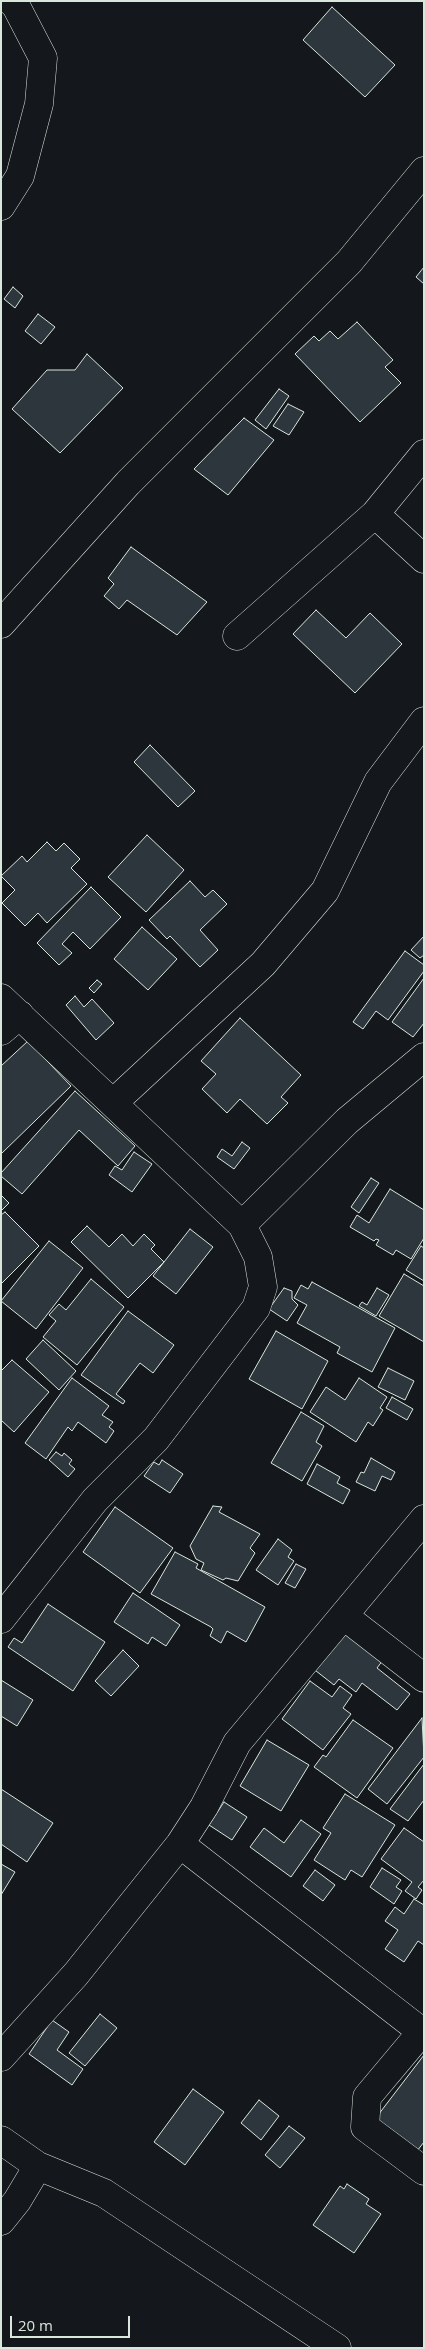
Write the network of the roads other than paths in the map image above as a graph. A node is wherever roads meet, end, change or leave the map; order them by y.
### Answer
1 (12, 1) edge
2 (424, 171) edge
3 (1, 206) edge
4 (424, 454) edge
5 (374, 514) junction
6 (424, 559) edge
7 (1, 624) edge
8 (237, 636) dead end
9 (424, 720) edge
10 (7, 1015) edge
11 (424, 1057) edge
12 (113, 1104) junction
13 (242, 1225) junction
14 (424, 1519) edge
15 (344, 1616) junction
16 (1, 1619) edge
17 (424, 1678) edge
18 (180, 1844) junction
19 (423, 2031) edge
20 (1, 2057) edge
21 (1, 2140) edge
22 (38, 2166) junction
23 (424, 2171) edge
24 (1, 2221) edge
25 (303, 2338) edge
26 (337, 2348) edge

1 - 3 street
2 - 7 street
4 - 5 street
5 - 6 street
5 - 8 street
9 - 12 street
10 - 12 street
11 - 13 street
12 - 13 street
13 - 16 street
14 - 15 street
15 - 17 street
15 - 18 street
18 - 19 street
18 - 20 street
19 - 23 street
21 - 22 street
22 - 24 street
22 - 25 street
25 - 26 street

